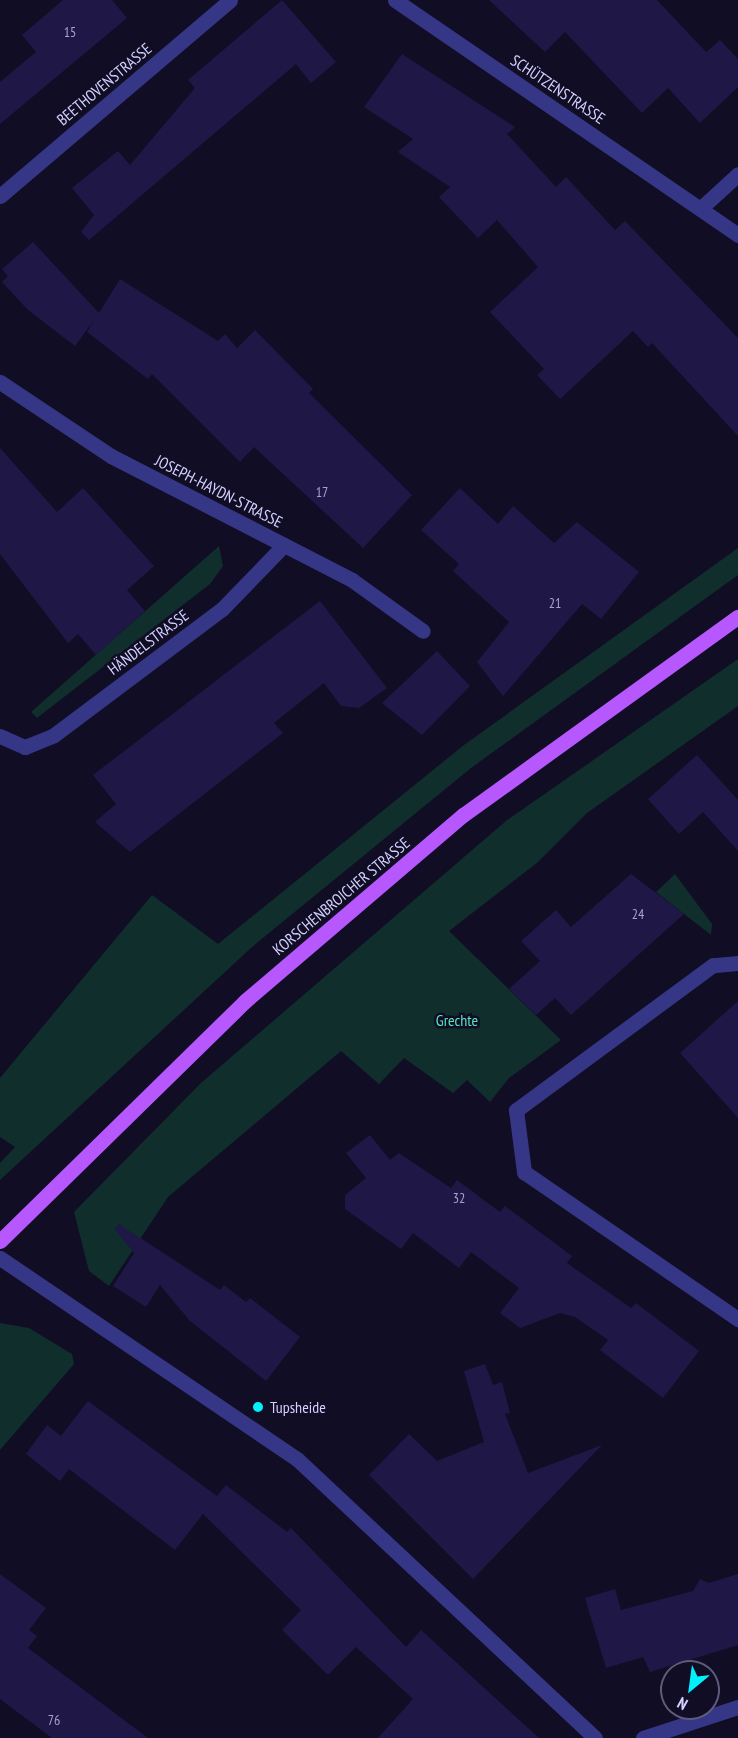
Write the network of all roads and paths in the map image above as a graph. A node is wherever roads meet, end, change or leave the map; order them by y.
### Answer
1 (230, 0) edge
2 (395, 0) edge
3 (738, 174) edge
4 (0, 196) edge
5 (701, 208) junction
6 (738, 235) edge
7 (0, 382) edge
8 (284, 545) junction
9 (738, 617) edge
10 (423, 631) dead end
11 (0, 736) edge
12 (738, 963) edge
13 (0, 1241) edge
14 (0, 1258) edge
15 (738, 1319) edge
16 (738, 1707) edge
17 (595, 1738) edge
18 (643, 1738) edge

1 - 4 street, BEETHOVENSTRASSE
2 - 5 street, SCHÜTZENSTRASSE
3 - 5 street
5 - 6 street, SCHÜTZENSTRASSE
7 - 8 street, JOSEPH-HAYDN-STRASSE
8 - 10 street, JOSEPH-HAYDN-STRASSE
8 - 11 street, HÄNDELSTRASSE
9 - 13 main road, KORSCHENBROICHER STRASSE
12 - 15 street
14 - 17 street
16 - 18 street

